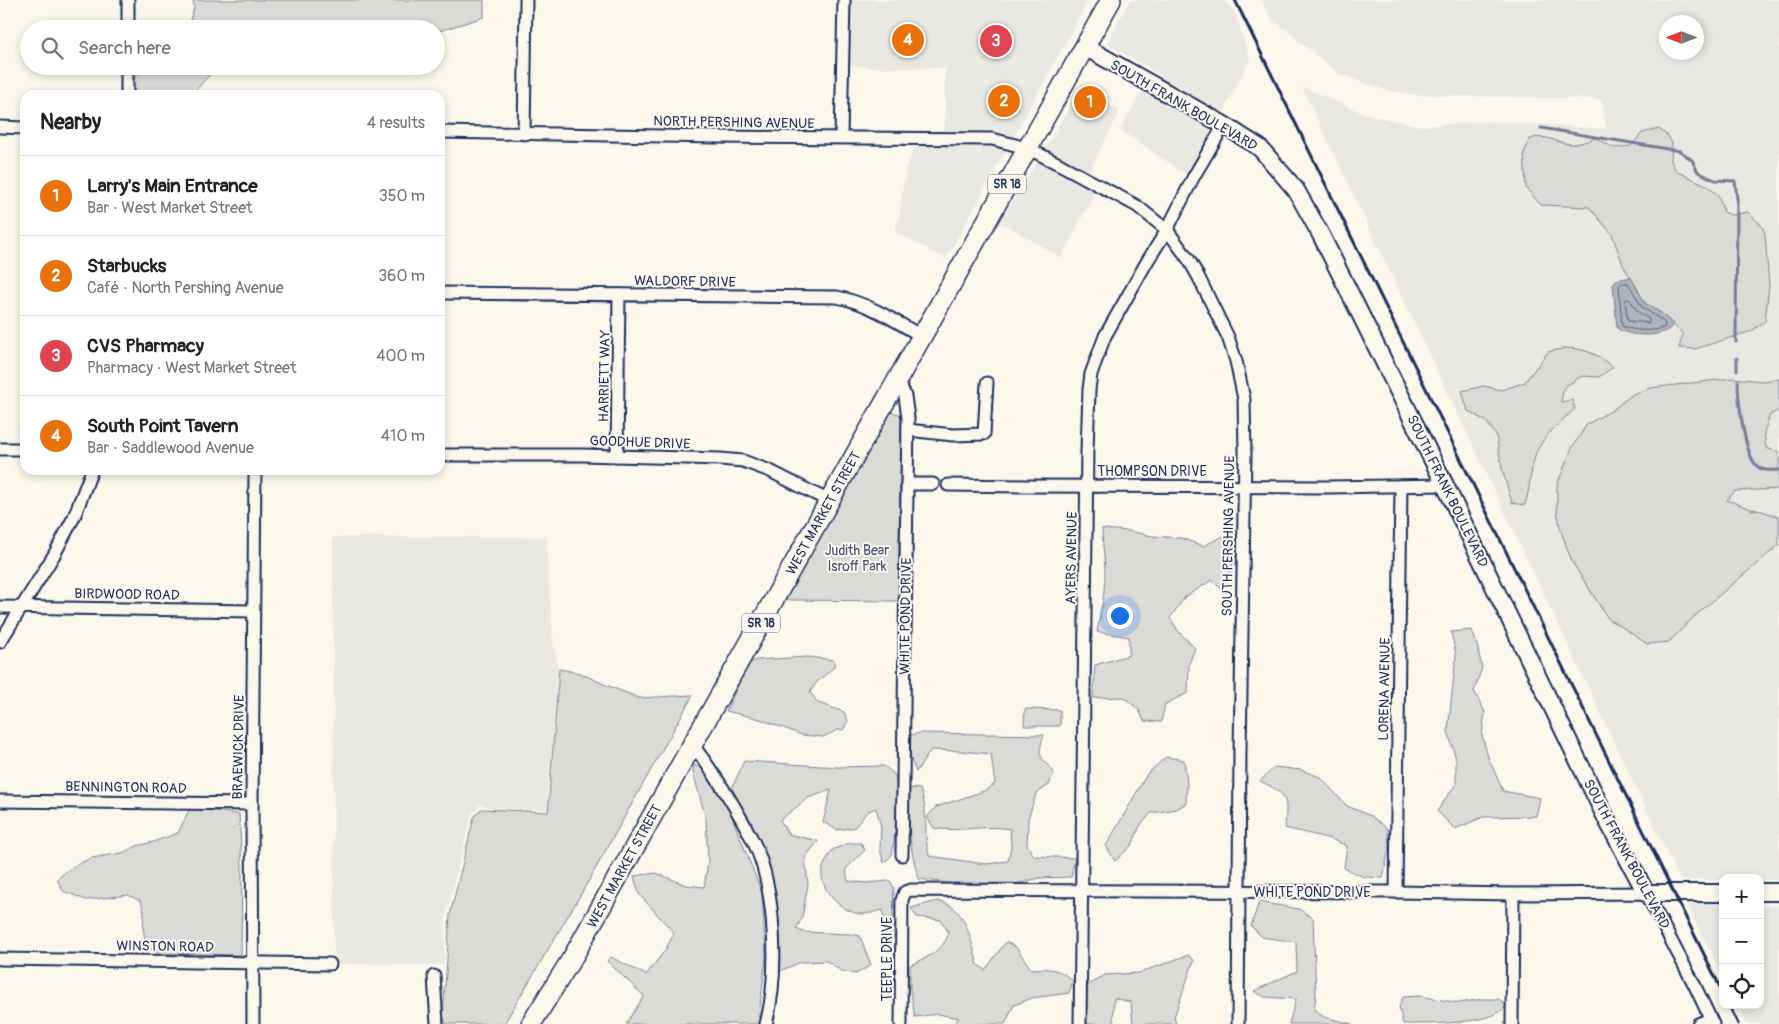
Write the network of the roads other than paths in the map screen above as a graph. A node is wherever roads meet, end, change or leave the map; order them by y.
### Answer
1 (128, 0) edge
2 (526, 0) edge
3 (844, 0) edge
4 (1111, 0) edge
5 (128, 20) edge
6 (1085, 47) junction
7 (127, 75) edge
8 (127, 90) edge
9 (1224, 125) junction
10 (0, 128) edge
11 (20, 128) edge
12 (445, 132) edge
13 (524, 134) junction
14 (841, 137) junction
15 (1027, 148) junction
16 (1167, 230) junction
17 (445, 293) edge
18 (620, 295) junction
19 (921, 336) junction
20 (898, 379) junction
21 (987, 383) dead end
22 (908, 430) junction
23 (0, 449) edge
24 (20, 449) edge
25 (445, 454) edge
26 (617, 456) junction
27 (90, 475) edge
28 (255, 475) edge
29 (907, 484) junction
30 (933, 484) dead end
31 (948, 485) dead end
32 (1445, 485) junction
33 (1087, 486) junction
34 (1244, 486) junction
35 (1401, 486) junction
36 (829, 501) junction
37 (0, 607) edge
38 (22, 608) junction
39 (254, 611) junction
40 (0, 642) edge
41 (693, 746) junction
42 (0, 801) edge
43 (252, 804) junction
44 (902, 856) dead end
45 (1081, 890) junction
46 (1239, 892) junction
47 (1396, 892) junction
48 (1764, 892) edge
49 (1779, 892) edge
50 (1646, 893) junction
51 (1719, 893) edge
52 (1513, 894) junction
53 (903, 895) joint
54 (0, 959) edge
55 (253, 962) junction
56 (330, 964) dead end
57 (434, 976) dead end
58 (1712, 1021) edge
59 (253, 1024) edge
60 (437, 1024) edge
61 (531, 1024) edge
62 (766, 1024) edge
63 (901, 1024) edge
64 (1080, 1024) edge
65 (1238, 1024) edge
66 (1512, 1024) edge
67 (1698, 1024) edge

1 - 5 street
2 - 13 street
3 - 14 street
4 - 6 main road, WEST MARKET STREET / SR 18
6 - 9 street, SOUTH FRANK BOULEVARD
6 - 15 main road, WEST MARKET STREET / SR 18
7 - 8 street
9 - 16 street, AYERS AVENUE
9 - 32 street, SOUTH FRANK BOULEVARD
10 - 11 street
12 - 13 street, NORTH PERSHING AVENUE
13 - 14 street, NORTH PERSHING AVENUE
14 - 15 street, NORTH PERSHING AVENUE
15 - 16 street, SOUTH PERSHING AVENUE
15 - 19 main road, WEST MARKET STREET / SR 18
16 - 33 street, AYERS AVENUE
16 - 34 street, SOUTH PERSHING AVENUE
17 - 18 street, WALDORF DRIVE
18 - 19 street, WALDORF DRIVE
18 - 26 street, HARRIETT WAY
19 - 20 main road, WEST MARKET STREET / SR 18
20 - 22 street, WHITE POND DRIVE
20 - 36 main road, WEST MARKET STREET / SR 18
21 - 22 street
22 - 29 street, WHITE POND DRIVE
23 - 24 street
25 - 26 street, GOODHUE DRIVE
26 - 36 street, GOODHUE DRIVE
27 - 38 street
28 - 39 street, BRAEWICK DRIVE
29 - 30 street
29 - 44 street, WHITE POND DRIVE
31 - 33 street, THOMPSON DRIVE
32 - 35 street, THOMPSON DRIVE
32 - 50 street, SOUTH FRANK BOULEVARD
33 - 34 street, THOMPSON DRIVE
33 - 45 street, AYERS AVENUE
34 - 35 street, THOMPSON DRIVE
34 - 46 street, SOUTH PERSHING AVENUE
35 - 47 street, LORENA AVENUE
36 - 41 main road, WEST MARKET STREET / SR 18
37 - 38 street, BIRDWOOD ROAD
38 - 39 street, BIRDWOOD ROAD
38 - 40 street
39 - 43 street, BRAEWICK DRIVE
41 - 61 main road, WEST MARKET STREET / SR 18
41 - 62 street
42 - 43 street, BENNINGTON ROAD
43 - 55 street, BRAEWICK DRIVE
45 - 46 street, WHITE POND DRIVE
45 - 53 street, WHITE POND DRIVE
45 - 64 street, AYERS AVENUE
46 - 47 street, WHITE POND DRIVE
46 - 65 street, SOUTH PERSHING AVENUE
47 - 52 street, WHITE POND DRIVE
48 - 49 street
50 - 51 street, WHITE POND DRIVE
50 - 52 street, WHITE POND DRIVE
50 - 58 street, SOUTH FRANK BOULEVARD
52 - 66 street
53 - 63 street, TEEPLE DRIVE
54 - 55 street, WINSTON ROAD
55 - 56 street, WINSTON ROAD
55 - 59 street, BRAEWICK DRIVE
57 - 60 street
58 - 67 street

